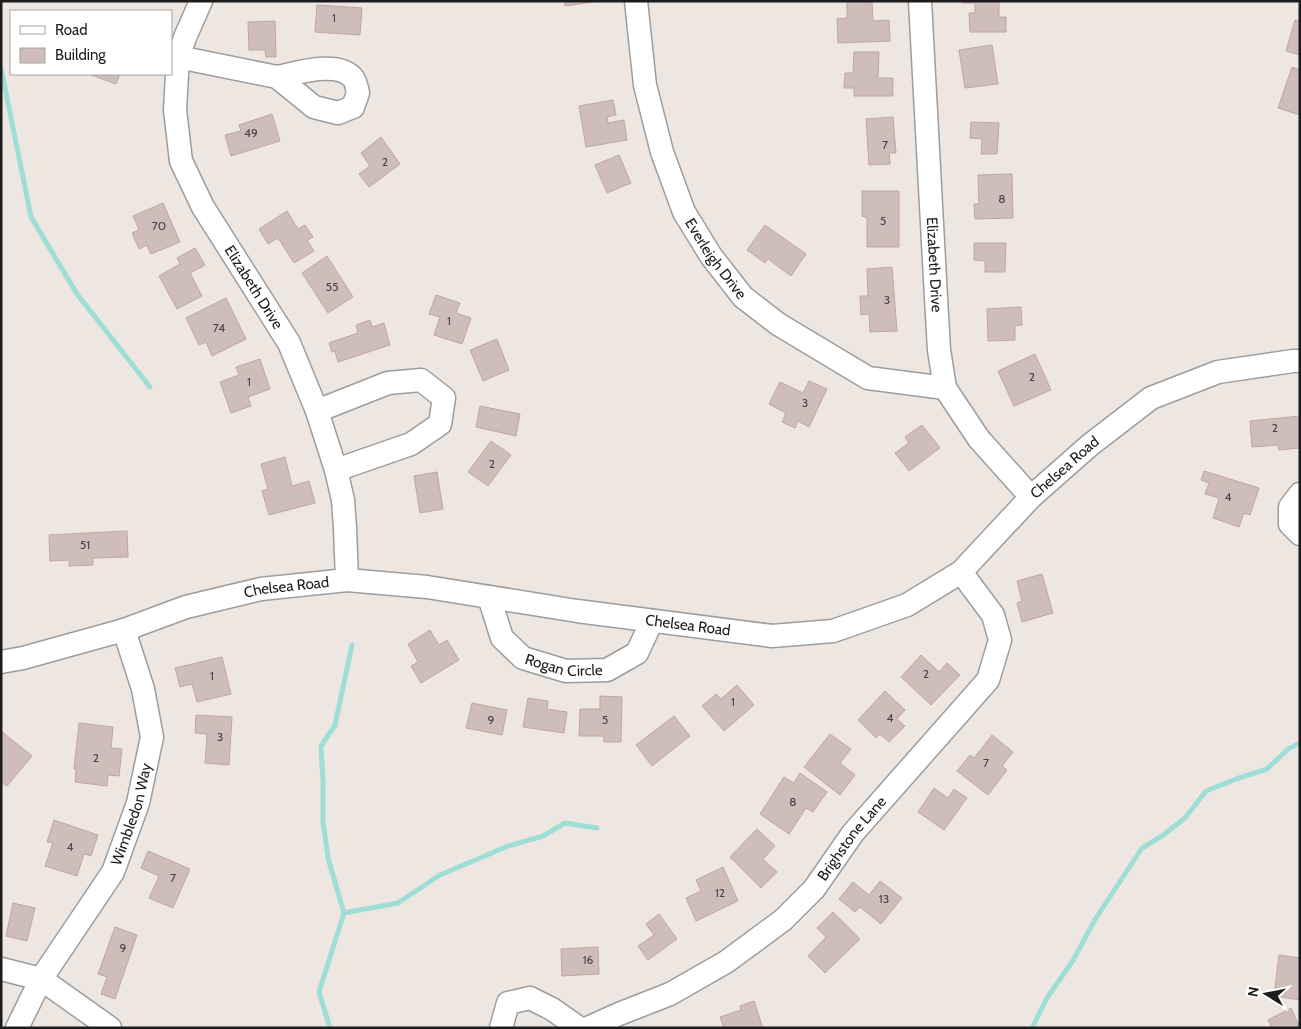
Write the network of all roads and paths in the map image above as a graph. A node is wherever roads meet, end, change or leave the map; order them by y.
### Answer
1 (201, 1) edge
2 (636, 1) edge
3 (920, 1) edge
4 (178, 57) junction
5 (277, 77) dead end
6 (1300, 361) edge
7 (945, 388) junction
8 (317, 411) junction
9 (336, 470) junction
10 (1300, 494) edge
11 (1031, 496) junction
12 (1300, 534) edge
13 (961, 572) junction
14 (347, 580) junction
15 (489, 597) junction
16 (652, 621) junction
17 (124, 630) junction
18 (1, 662) edge
19 (1, 969) edge
20 (41, 979) junction
21 (17, 1028) edge
22 (110, 1028) edge
23 (501, 1028) edge
24 (579, 1028) edge
25 (588, 1028) edge

1 - 4 street, Elizabeth Drive
2 - 7 street, Everleigh Drive
3 - 7 street, Elizabeth Drive
4 - 5 street
4 - 8 street, Elizabeth Drive
6 - 11 street, Chelsea Road
7 - 11 street, Elizabeth Drive
8 - 9 street, Elizabeth Drive
8 - 9 street
9 - 14 street, Elizabeth Drive
10 - 12 street
11 - 13 street, Chelsea Road
13 - 16 street, Chelsea Road
13 - 25 street, Brighstone Lane
14 - 15 street, Chelsea Road
14 - 17 street, Chelsea Road
15 - 16 street, Chelsea Road
15 - 16 street, Rogan Circle
17 - 18 street, Chelsea Road
17 - 20 street, Wimbledon Way
19 - 20 street
20 - 21 street, Wimbledon Way
20 - 22 street
23 - 24 street

